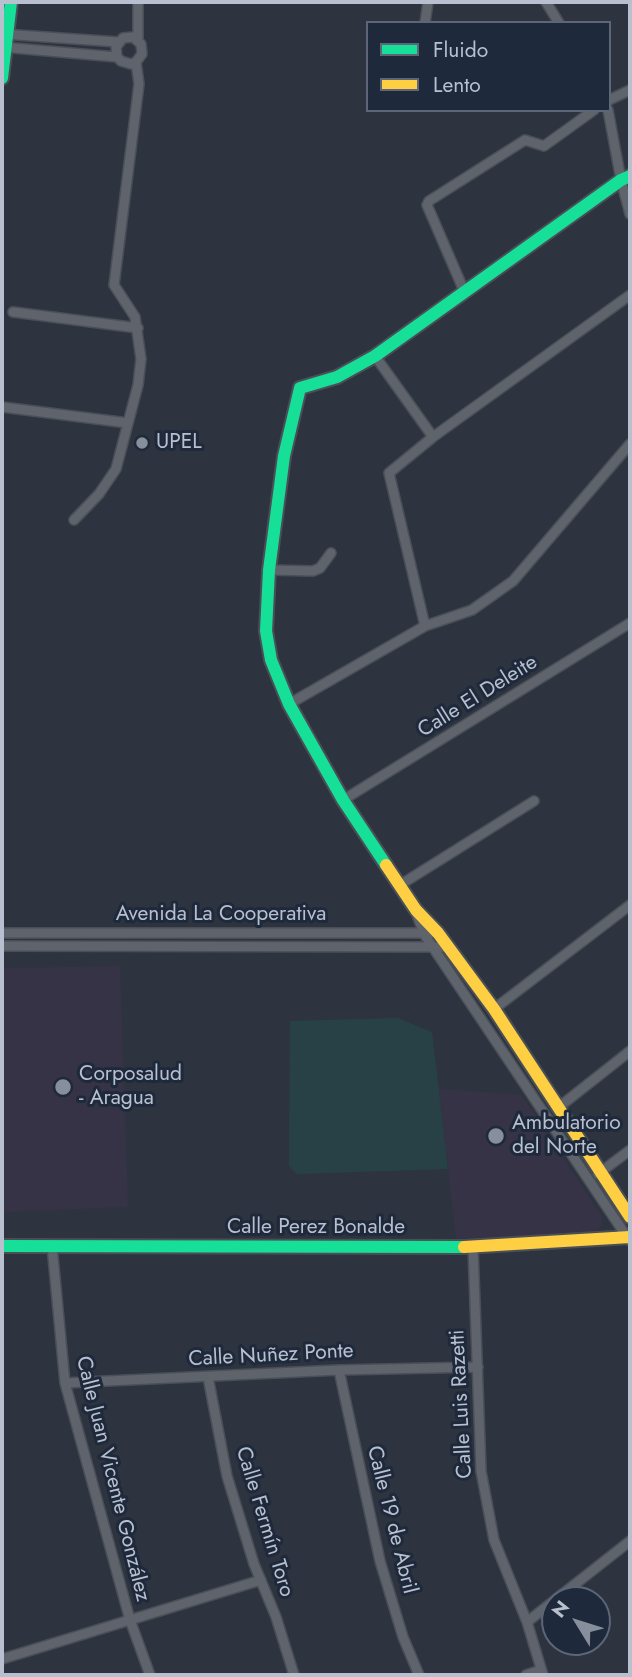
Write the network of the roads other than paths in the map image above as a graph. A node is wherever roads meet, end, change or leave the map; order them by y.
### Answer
1 (11, 2) edge
2 (138, 2) edge
3 (428, 2) edge
4 (546, 2) edge
5 (425, 21) edge
6 (558, 21) edge
7 (138, 39) junction
8 (4, 41) edge
9 (118, 42) junction
10 (117, 57) junction
11 (136, 62) junction
12 (2, 78) edge
13 (630, 90) edge
14 (611, 99) edge
15 (591, 112) edge
16 (608, 112) edge
17 (625, 178) edge
18 (630, 214) edge
19 (465, 293) junction
20 (630, 295) edge
21 (13, 312) dead end
22 (138, 328) junction
23 (375, 356) junction
24 (2, 407) edge
25 (128, 423) junction
26 (433, 437) junction
27 (630, 444) edge
28 (74, 520) dead end
29 (331, 552) dead end
30 (269, 570) junction
31 (630, 623) edge
32 (425, 626) junction
33 (289, 704) junction
34 (343, 800) junction
35 (534, 801) dead end
36 (400, 885) junction
37 (630, 905) edge
38 (415, 910) junction
39 (2, 933) edge
40 (438, 933) junction
41 (424, 934) junction
42 (2, 946) edge
43 (447, 947) junction
44 (434, 948) junction
45 (494, 1009) junction
46 (630, 1051) edge
47 (559, 1107) junction
48 (630, 1150) edge
49 (600, 1171) junction
50 (590, 1181) junction
51 (630, 1217) edge
52 (629, 1239) edge
53 (2, 1246) edge
54 (52, 1246) junction
55 (473, 1247) junction
56 (478, 1367) junction
57 (339, 1370) junction
58 (208, 1377) junction
59 (65, 1383) junction
60 (630, 1544) edge
61 (261, 1580) junction
62 (130, 1620) junction
63 (527, 1622) junction
64 (2, 1659) edge
65 (542, 1673) edge
66 (150, 1675) edge
67 (294, 1675) edge
68 (419, 1675) edge
69 (526, 1675) edge

1 - 8 street
2 - 7 street
3 - 5 street
4 - 6 street
7 - 9 street
7 - 11 street
8 - 9 street
8 - 10 street
8 - 12 street
9 - 10 street
10 - 11 street
11 - 22 street
13 - 14 street
15 - 19 street
16 - 17 street
17 - 18 street
17 - 19 street
19 - 23 street
20 - 26 street
21 - 22 street
22 - 25 street
23 - 26 street
23 - 30 street
24 - 25 street
25 - 28 street
26 - 32 street
27 - 32 street
29 - 30 street
30 - 33 street
31 - 34 street, Calle El Deleite
32 - 33 street
33 - 34 street
34 - 36 street
35 - 36 street
36 - 38 street
37 - 45 street
38 - 40 street
38 - 41 street
39 - 41 street, Avenida La Cooperativa
40 - 41 street, Avenida La Cooperativa
40 - 43 street
41 - 44 street
42 - 44 street, Avenida La Cooperativa
43 - 44 street, Avenida La Cooperativa
43 - 45 street
44 - 50 street
45 - 47 street
46 - 47 street
47 - 49 street
48 - 49 street
49 - 50 street
49 - 51 street
50 - 52 street
52 - 55 street, Calle Perez Bonalde
53 - 54 street, Calle Perez Bonalde
54 - 55 street, Calle Perez Bonalde
54 - 59 street, Calle Juan Vicente González
55 - 56 street, Calle Luis Razetti
56 - 57 street, Calle Nuñez Ponte
56 - 63 street, Calle Luis Razetti
57 - 58 street, Calle Nuñez Ponte
57 - 68 street, Calle 19 de Abril
58 - 59 street, Calle Nuñez Ponte
58 - 61 street, Calle Fermín Toro
59 - 62 street, Calle Juan Vicente González
60 - 63 street
61 - 62 street
61 - 67 street, Calle Fermín Toro
62 - 64 street
62 - 66 street, Calle Juan Vicente González
63 - 65 street, Calle Luis Razetti
65 - 69 street

